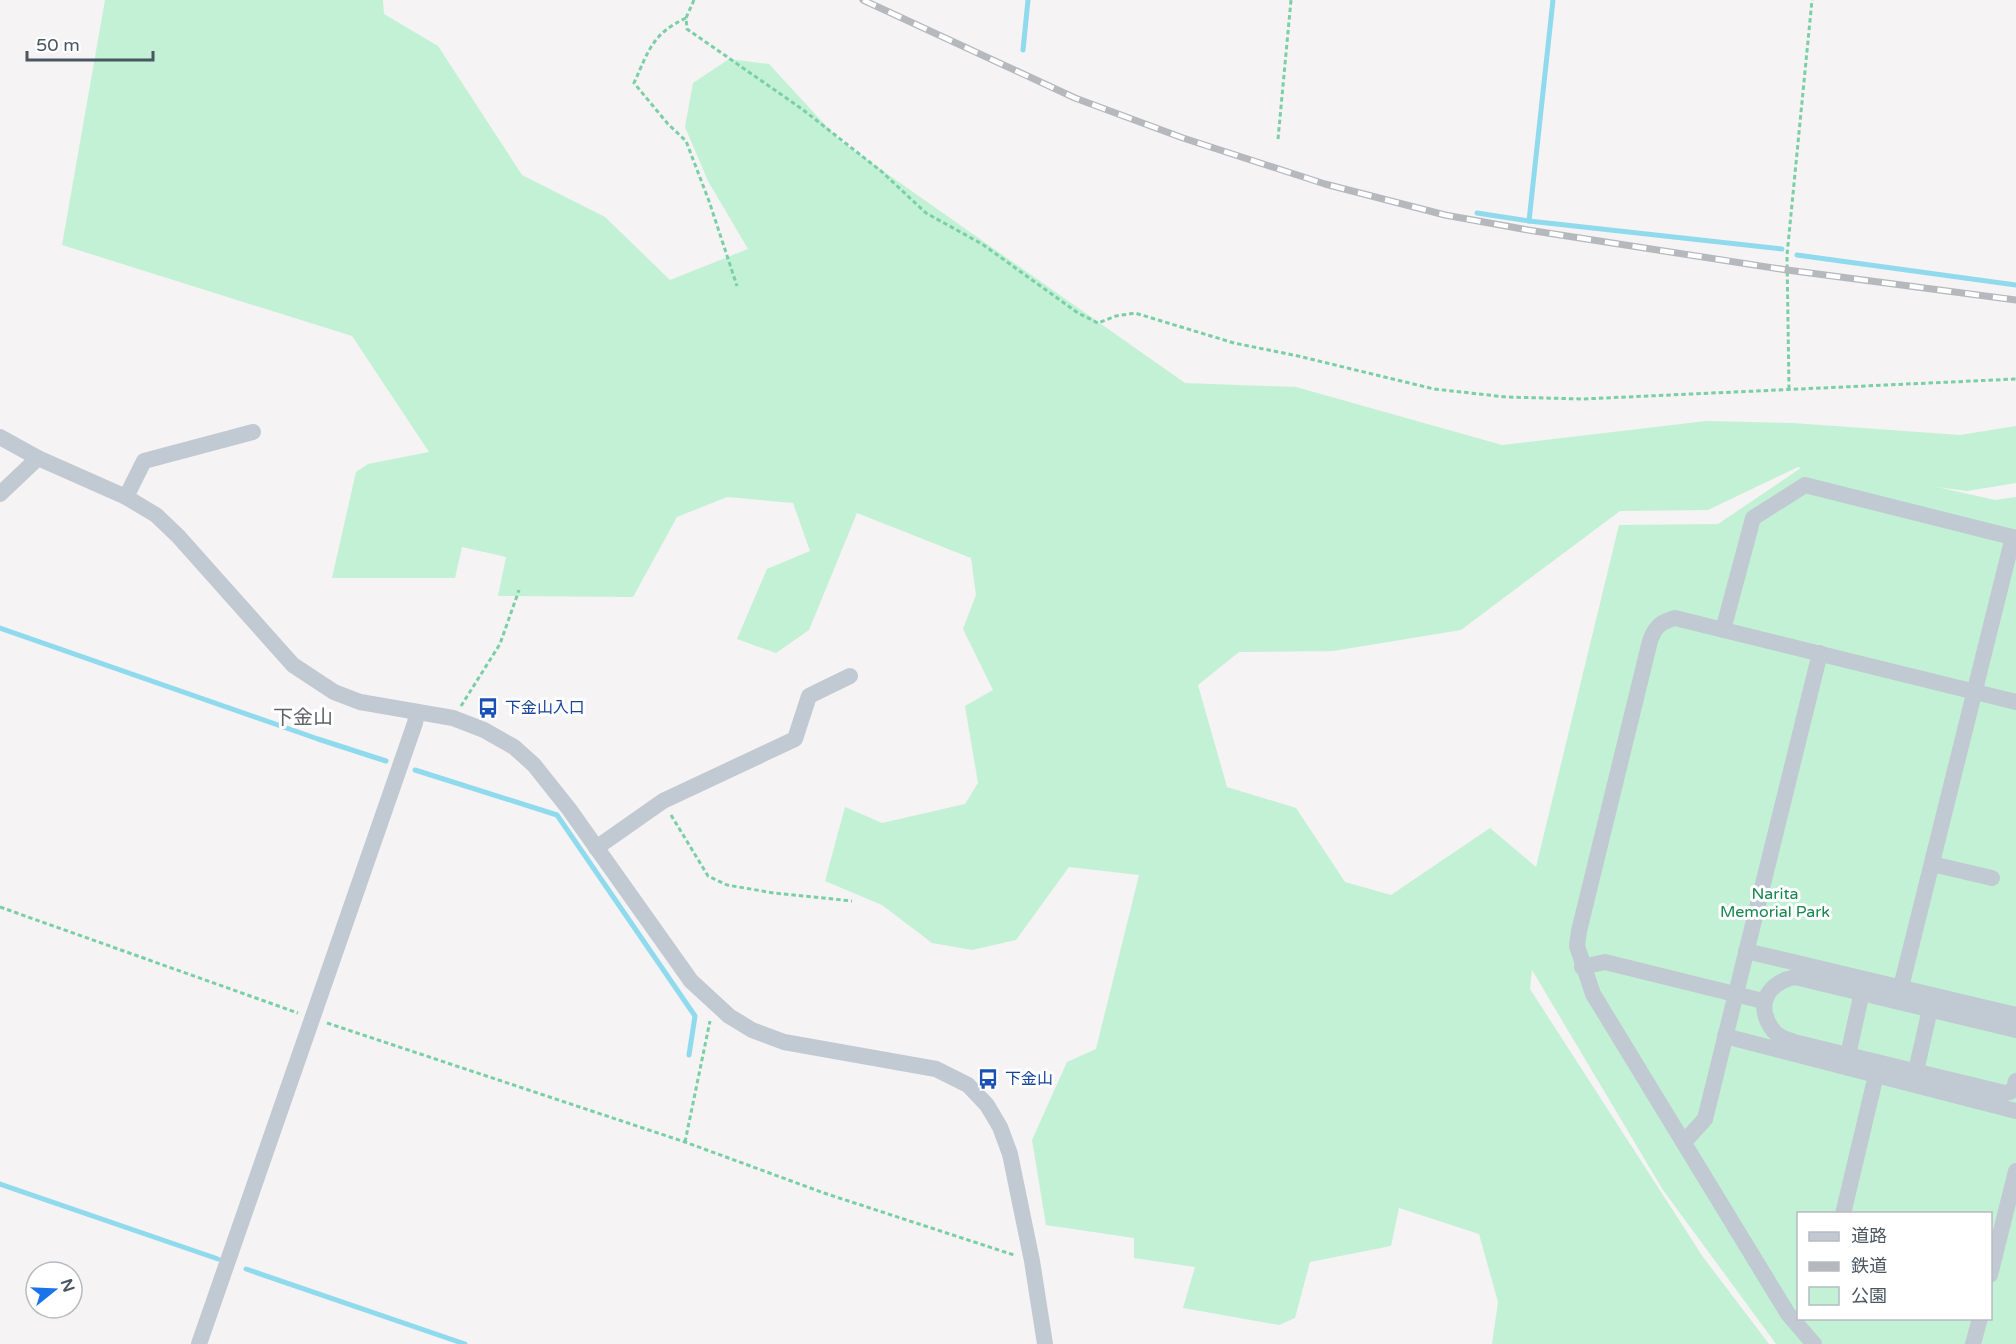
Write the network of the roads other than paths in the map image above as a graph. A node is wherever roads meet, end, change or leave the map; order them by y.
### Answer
1 (253, 432) dead end
2 (0, 437) edge
3 (38, 458) junction
4 (0, 494) edge
5 (126, 497) junction
6 (2014, 538) edge
7 (1723, 630) junction
8 (1820, 653) junction
9 (850, 676) dead end
10 (1974, 692) junction
11 (2016, 702) edge
12 (417, 712) junction
13 (596, 848) junction
14 (1932, 864) junction
15 (1992, 878) dead end
16 (1746, 951) junction
17 (1582, 967) junction
18 (1901, 987) junction
19 (1862, 992) junction
20 (1736, 994) junction
21 (1763, 1001) junction
22 (1930, 1009) junction
23 (2016, 1016) edge
24 (2016, 1030) edge
25 (1725, 1036) junction
26 (1848, 1055) junction
27 (1916, 1071) junction
28 (1876, 1075) junction
29 (2016, 1081) edge
30 (2016, 1111) edge
31 (1684, 1142) junction
32 (2016, 1171) edge
33 (1843, 1212) edge
34 (1992, 1267) edge
35 (1979, 1320) edge
36 (1810, 1331) edge
37 (200, 1344) edge
38 (1045, 1344) edge
39 (1973, 1344) edge

1 - 5 street
2 - 3 street
3 - 4 street
3 - 5 street
5 - 12 street
6 - 7 street
6 - 10 street
7 - 8 street
7 - 17 street
8 - 10 street
8 - 16 street
9 - 13 street
10 - 11 street
10 - 14 street
12 - 13 street
12 - 37 street
13 - 38 street
14 - 15 street
14 - 18 street
16 - 18 street
16 - 20 street
17 - 20 street
17 - 31 street
18 - 23 street
19 - 21 street
19 - 22 street
19 - 26 street
20 - 21 street
20 - 25 street
21 - 26 street
22 - 24 street
22 - 27 street
25 - 28 street
25 - 31 street
26 - 27 street
27 - 29 street
28 - 30 street
28 - 33 street
31 - 36 street
32 - 34 street
35 - 39 street

